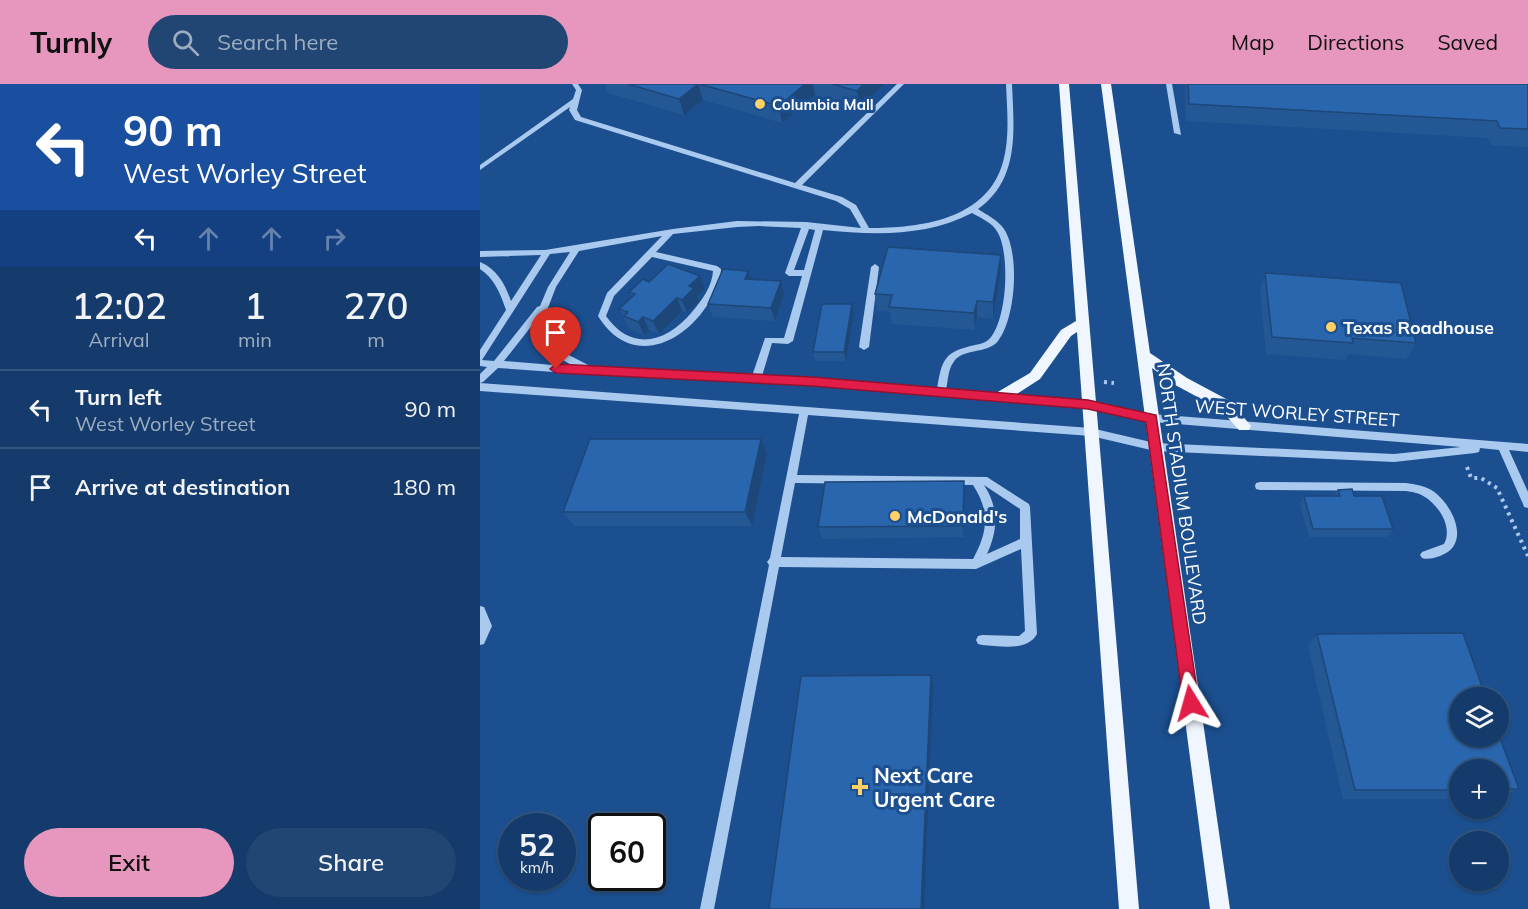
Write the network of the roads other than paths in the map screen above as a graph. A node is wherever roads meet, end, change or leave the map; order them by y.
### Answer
1 (575, 84) edge
2 (901, 84) edge
3 (1009, 84) edge
4 (1064, 84) edge
5 (1106, 84) edge
6 (1168, 84) edge
7 (576, 100) junction
8 (1178, 133) dead end
9 (480, 168) edge
10 (797, 185) junction
11 (972, 209) junction
12 (806, 225) junction
13 (820, 227) junction
14 (866, 230) junction
15 (670, 233) junction
16 (576, 249) junction
17 (547, 252) junction
18 (480, 254) edge
19 (651, 254) junction
20 (480, 265) edge
21 (875, 267) dead end
22 (807, 273) junction
23 (541, 308) junction
24 (510, 310) junction
25 (1082, 324) junction
26 (864, 348) dead end
27 (1143, 355) junction
28 (480, 357) edge
29 (480, 363) edge
30 (496, 364) junction
31 (596, 372) junction
32 (756, 379) junction
33 (480, 380) edge
34 (480, 387) edge
35 (941, 392) junction
36 (1002, 397) junction
37 (1088, 405) junction
38 (804, 412) junction
39 (1152, 418) junction
40 (1245, 426) junction
41 (1091, 432) junction
42 (1502, 446) junction
43 (1155, 447) junction
44 (1528, 448) edge
45 (790, 479) junction
46 (976, 481) junction
47 (1260, 486) dead end
48 (1528, 504) edge
49 (1026, 542) junction
50 (1426, 555) dead end
51 (773, 562) junction
52 (976, 564) junction
53 (480, 611) edge
54 (480, 640) edge
55 (982, 640) dead end
56 (707, 909) edge
57 (1129, 909) edge
58 (1221, 909) edge

1 - 7 street
2 - 10 street
3 - 11 street
4 - 25 main road
5 - 27 main road, NORTH STADIUM BOULEVARD
6 - 8 street
7 - 9 street
7 - 10 street
10 - 14 street
11 - 14 street
11 - 35 street
12 - 13 street
12 - 15 street
12 - 22 street
13 - 14 street
13 - 22 street
15 - 16 street
15 - 19 street
16 - 17 street
16 - 23 street
17 - 18 street
17 - 24 street
19 - 19 street
20 - 24 street
21 - 26 street
22 - 32 street
23 - 30 street
23 - 31 street
24 - 28 street
25 - 36 main road
25 - 37 main road
27 - 39 main road, NORTH STADIUM BOULEVARD
27 - 40 main road
29 - 30 street, WEST WORLEY STREET
30 - 31 street, WEST WORLEY STREET
30 - 33 street
31 - 32 street, WEST WORLEY STREET
32 - 35 street, WEST WORLEY STREET
34 - 38 street, WEST WORLEY STREET
35 - 36 street, WEST WORLEY STREET
36 - 37 street, WEST WORLEY STREET
37 - 39 street, WEST WORLEY STREET
37 - 41 main road
38 - 41 street, WEST WORLEY STREET
38 - 45 street
39 - 40 street, WEST WORLEY STREET
39 - 43 main road, NORTH STADIUM BOULEVARD
40 - 42 street, WEST WORLEY STREET
41 - 43 street, WEST WORLEY STREET
41 - 57 main road
42 - 43 street, WEST WORLEY STREET
42 - 44 street, WEST WORLEY STREET
42 - 48 street
43 - 58 main road, NORTH STADIUM BOULEVARD
45 - 46 street
45 - 51 street
46 - 49 street
46 - 52 street
47 - 50 street
49 - 52 street
49 - 55 street
51 - 52 street
51 - 56 street
53 - 54 street

